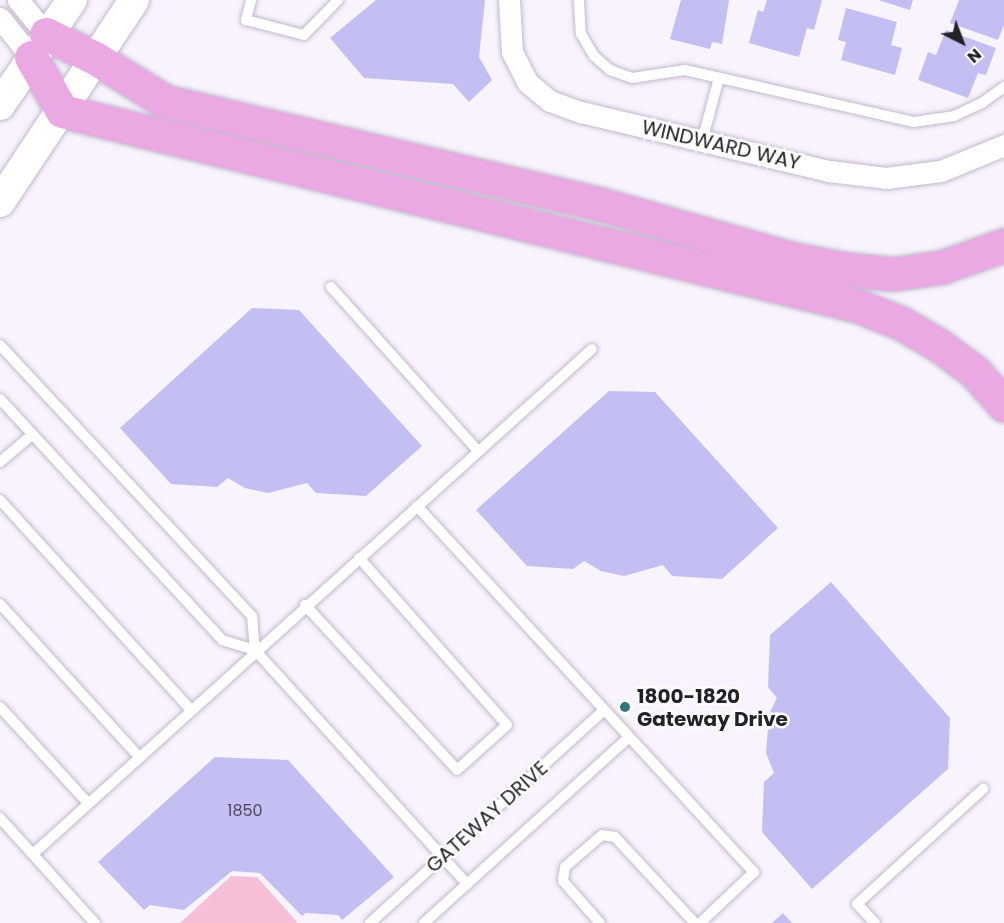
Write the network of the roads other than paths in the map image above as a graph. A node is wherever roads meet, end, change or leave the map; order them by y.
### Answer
1 (18, 0) edge
2 (72, 0) edge
3 (134, 0) edge
4 (250, 0) edge
5 (338, 0) edge
6 (509, 0) edge
7 (579, 0) edge
8 (0, 18) edge
9 (38, 46) junction
10 (94, 58) junction
11 (719, 78) junction
12 (1004, 87) edge
13 (0, 105) edge
14 (62, 111) junction
15 (702, 141) junction
16 (1004, 146) edge
17 (0, 202) edge
18 (1004, 245) edge
19 (331, 287) dead end
20 (0, 345) edge
21 (592, 349) dead end
22 (0, 399) edge
23 (1004, 405) edge
24 (33, 434) junction
25 (477, 450) junction
26 (0, 462) edge
27 (0, 500) edge
28 (417, 506) junction
29 (359, 558) junction
30 (0, 603) edge
31 (305, 605) junction
32 (255, 650) junction
33 (0, 707) edge
34 (191, 710) junction
35 (603, 711) junction
36 (628, 738) junction
37 (139, 757) junction
38 (983, 789) dead end
39 (87, 803) junction
40 (0, 818) edge
41 (33, 854) junction
42 (442, 857) junction
43 (467, 884) junction
44 (94, 923) edge
45 (370, 923) edge
46 (424, 923) edge
47 (600, 923) edge
48 (695, 923) edge
49 (700, 923) edge
50 (875, 923) edge

1 - 9 street
2 - 9 main road
3 - 10 main road
4 - 5 lane
6 - 15 street, WINDWARD WAY
7 - 11 lane
8 - 9 street
9 - 10 highway
9 - 13 main road
9 - 14 highway
10 - 14 main road
10 - 18 highway
11 - 12 lane
11 - 15 lane
14 - 17 main road
14 - 23 highway
15 - 16 street, WINDWARD WAY
19 - 25 lane
20 - 32 lane
21 - 25 lane
22 - 24 lane
24 - 26 lane
24 - 32 lane
25 - 28 lane
27 - 34 lane
28 - 29 lane
28 - 35 lane
29 - 31 lane
29 - 31 lane
30 - 37 lane
31 - 32 lane
32 - 34 lane
32 - 42 lane
33 - 39 lane
34 - 37 lane
35 - 36 lane
35 - 42 lane, GATEWAY DRIVE
36 - 43 lane, GATEWAY DRIVE
36 - 49 lane
37 - 39 lane
38 - 50 lane
39 - 41 lane
40 - 41 lane
41 - 44 lane
42 - 43 lane
42 - 45 lane, GATEWAY DRIVE
43 - 46 lane, GATEWAY DRIVE
47 - 48 lane

